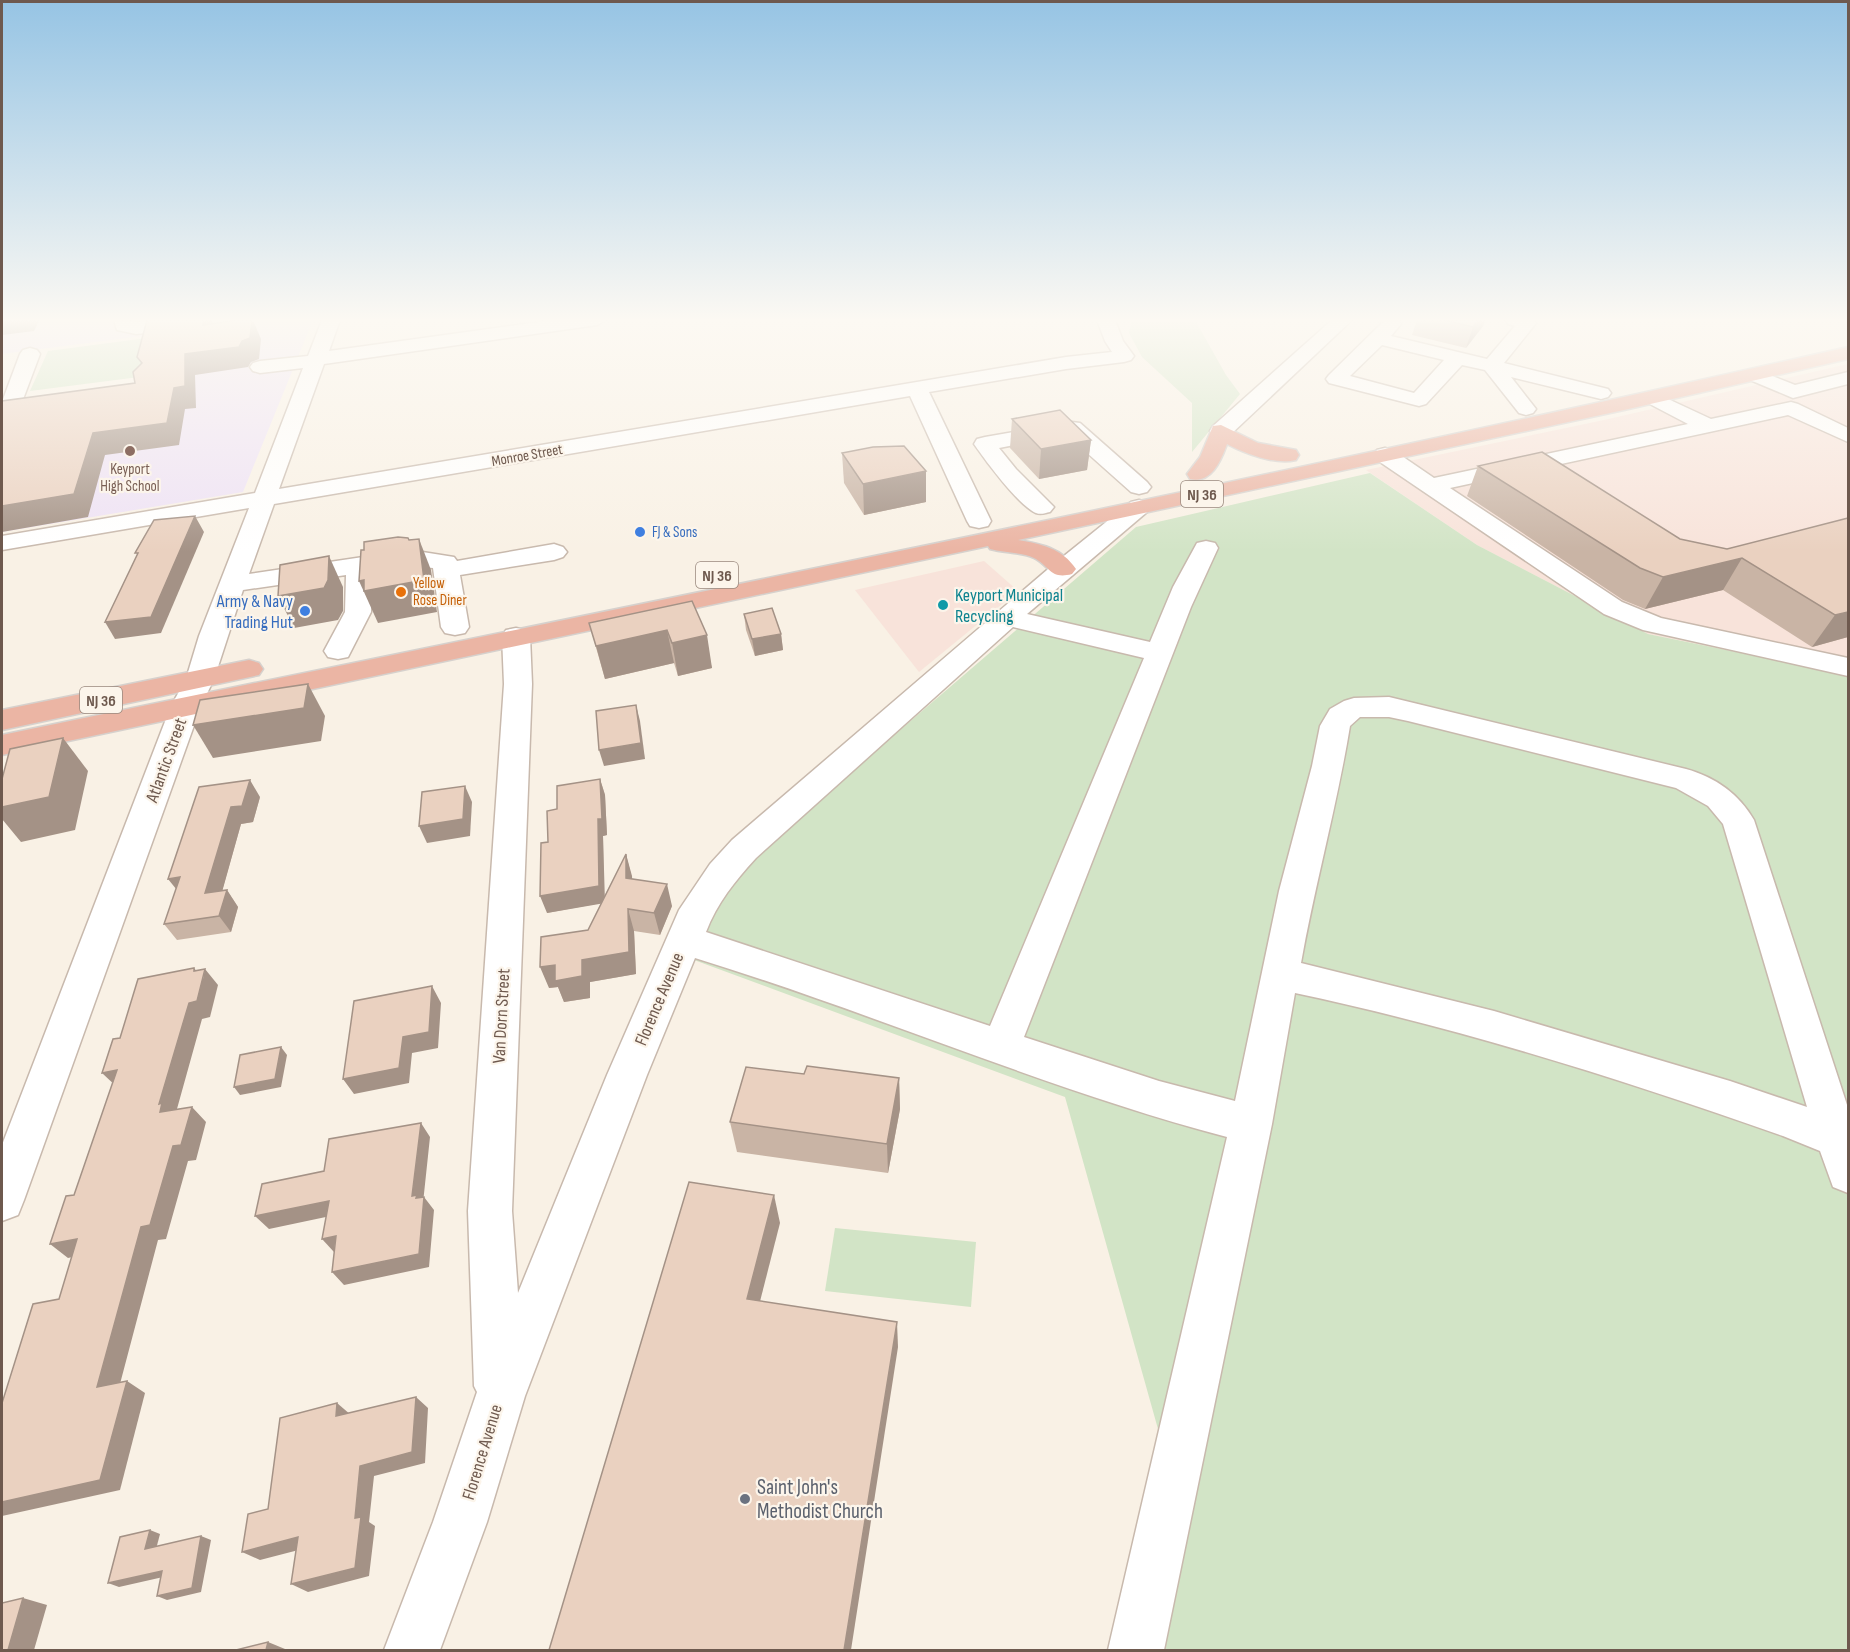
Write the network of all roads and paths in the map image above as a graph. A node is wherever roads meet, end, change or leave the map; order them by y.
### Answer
1 (302, 397) edge
2 (869, 397) edge
3 (920, 397) edge
4 (1259, 397) edge
5 (1408, 397) edge
6 (1422, 397) edge
7 (1517, 397) edge
8 (1582, 397) edge
9 (1657, 397) edge
10 (1788, 397) edge
11 (1799, 397) edge
12 (1653, 398) junction
13 (35, 399) edge
14 (1792, 400) junction
15 (7, 403) edge
16 (1526, 409) junction
17 (1707, 425) junction
18 (1221, 431) junction
19 (1848, 436) edge
20 (985, 444) junction
21 (1288, 455) junction
22 (1385, 455) junction
23 (943, 457) junction
24 (1522, 465) junction
25 (1198, 474) junction
26 (1550, 484) edge
27 (1431, 485) junction
28 (1139, 497) junction
29 (264, 500) junction
30 (1042, 507) junction
31 (979, 531) junction
32 (2, 543) edge
33 (1206, 548) dead end
34 (554, 552) dead end
35 (359, 565) junction
36 (1063, 569) junction
37 (446, 570) junction
38 (233, 584) junction
39 (1007, 618) junction
40 (455, 627) junction
41 (516, 636) junction
42 (338, 651) junction
43 (1161, 653) junction
44 (1848, 667) edge
45 (193, 692) junction
46 (2, 720) edge
47 (2, 745) edge
48 (684, 940) junction
49 (1279, 974) junction
50 (1001, 1047) junction
51 (1251, 1124) junction
52 (1843, 1156) edge
53 (2, 1200) edge
54 (500, 1396) junction
55 (412, 1650) edge
56 (1136, 1650) edge

1 - 29 street, Atlantic Street
2 - 29 street, Monroe Street
3 - 23 street
4 - 18 street
5 - 6 street
7 - 16 street
8 - 16 highway, NJ 36
9 - 12 highway, NJ 36
10 - 14 street
11 - 14 street
12 - 17 street
12 - 22 highway, NJ 36
13 - 15 street
14 - 17 street
14 - 19 street
16 - 21 highway, NJ 36
17 - 24 street
18 - 21 highway
18 - 25 highway
20 - 23 street
20 - 28 street
20 - 30 street
21 - 25 highway, NJ 36
22 - 27 street
22 - 28 highway, NJ 36
23 - 31 street
24 - 26 street
24 - 27 street
25 - 28 highway, NJ 36
27 - 44 street
28 - 30 highway, NJ 36
28 - 31 highway, NJ 36
28 - 36 street, Florence Avenue
29 - 32 street, Monroe Street
29 - 38 street, Atlantic Street
30 - 31 highway, NJ 36
31 - 36 highway
31 - 40 highway, NJ 36
31 - 41 highway, NJ 36
33 - 43 street
34 - 37 street
35 - 37 street
35 - 38 street
35 - 42 street
36 - 39 street, Florence Avenue
37 - 40 street
38 - 45 street, Atlantic Street
39 - 43 street
39 - 48 street, Florence Avenue
40 - 42 highway, NJ 36
41 - 45 highway, NJ 36
41 - 54 street, Van Dorn Street
42 - 45 highway, NJ 36
43 - 50 street
45 - 46 highway, NJ 36
45 - 47 highway, NJ 36
45 - 53 street, Atlantic Street
48 - 50 street
48 - 54 street, Florence Avenue
49 - 51 street
49 - 52 street
49 - 52 street
50 - 51 street
51 - 56 street
54 - 55 street, Florence Avenue

